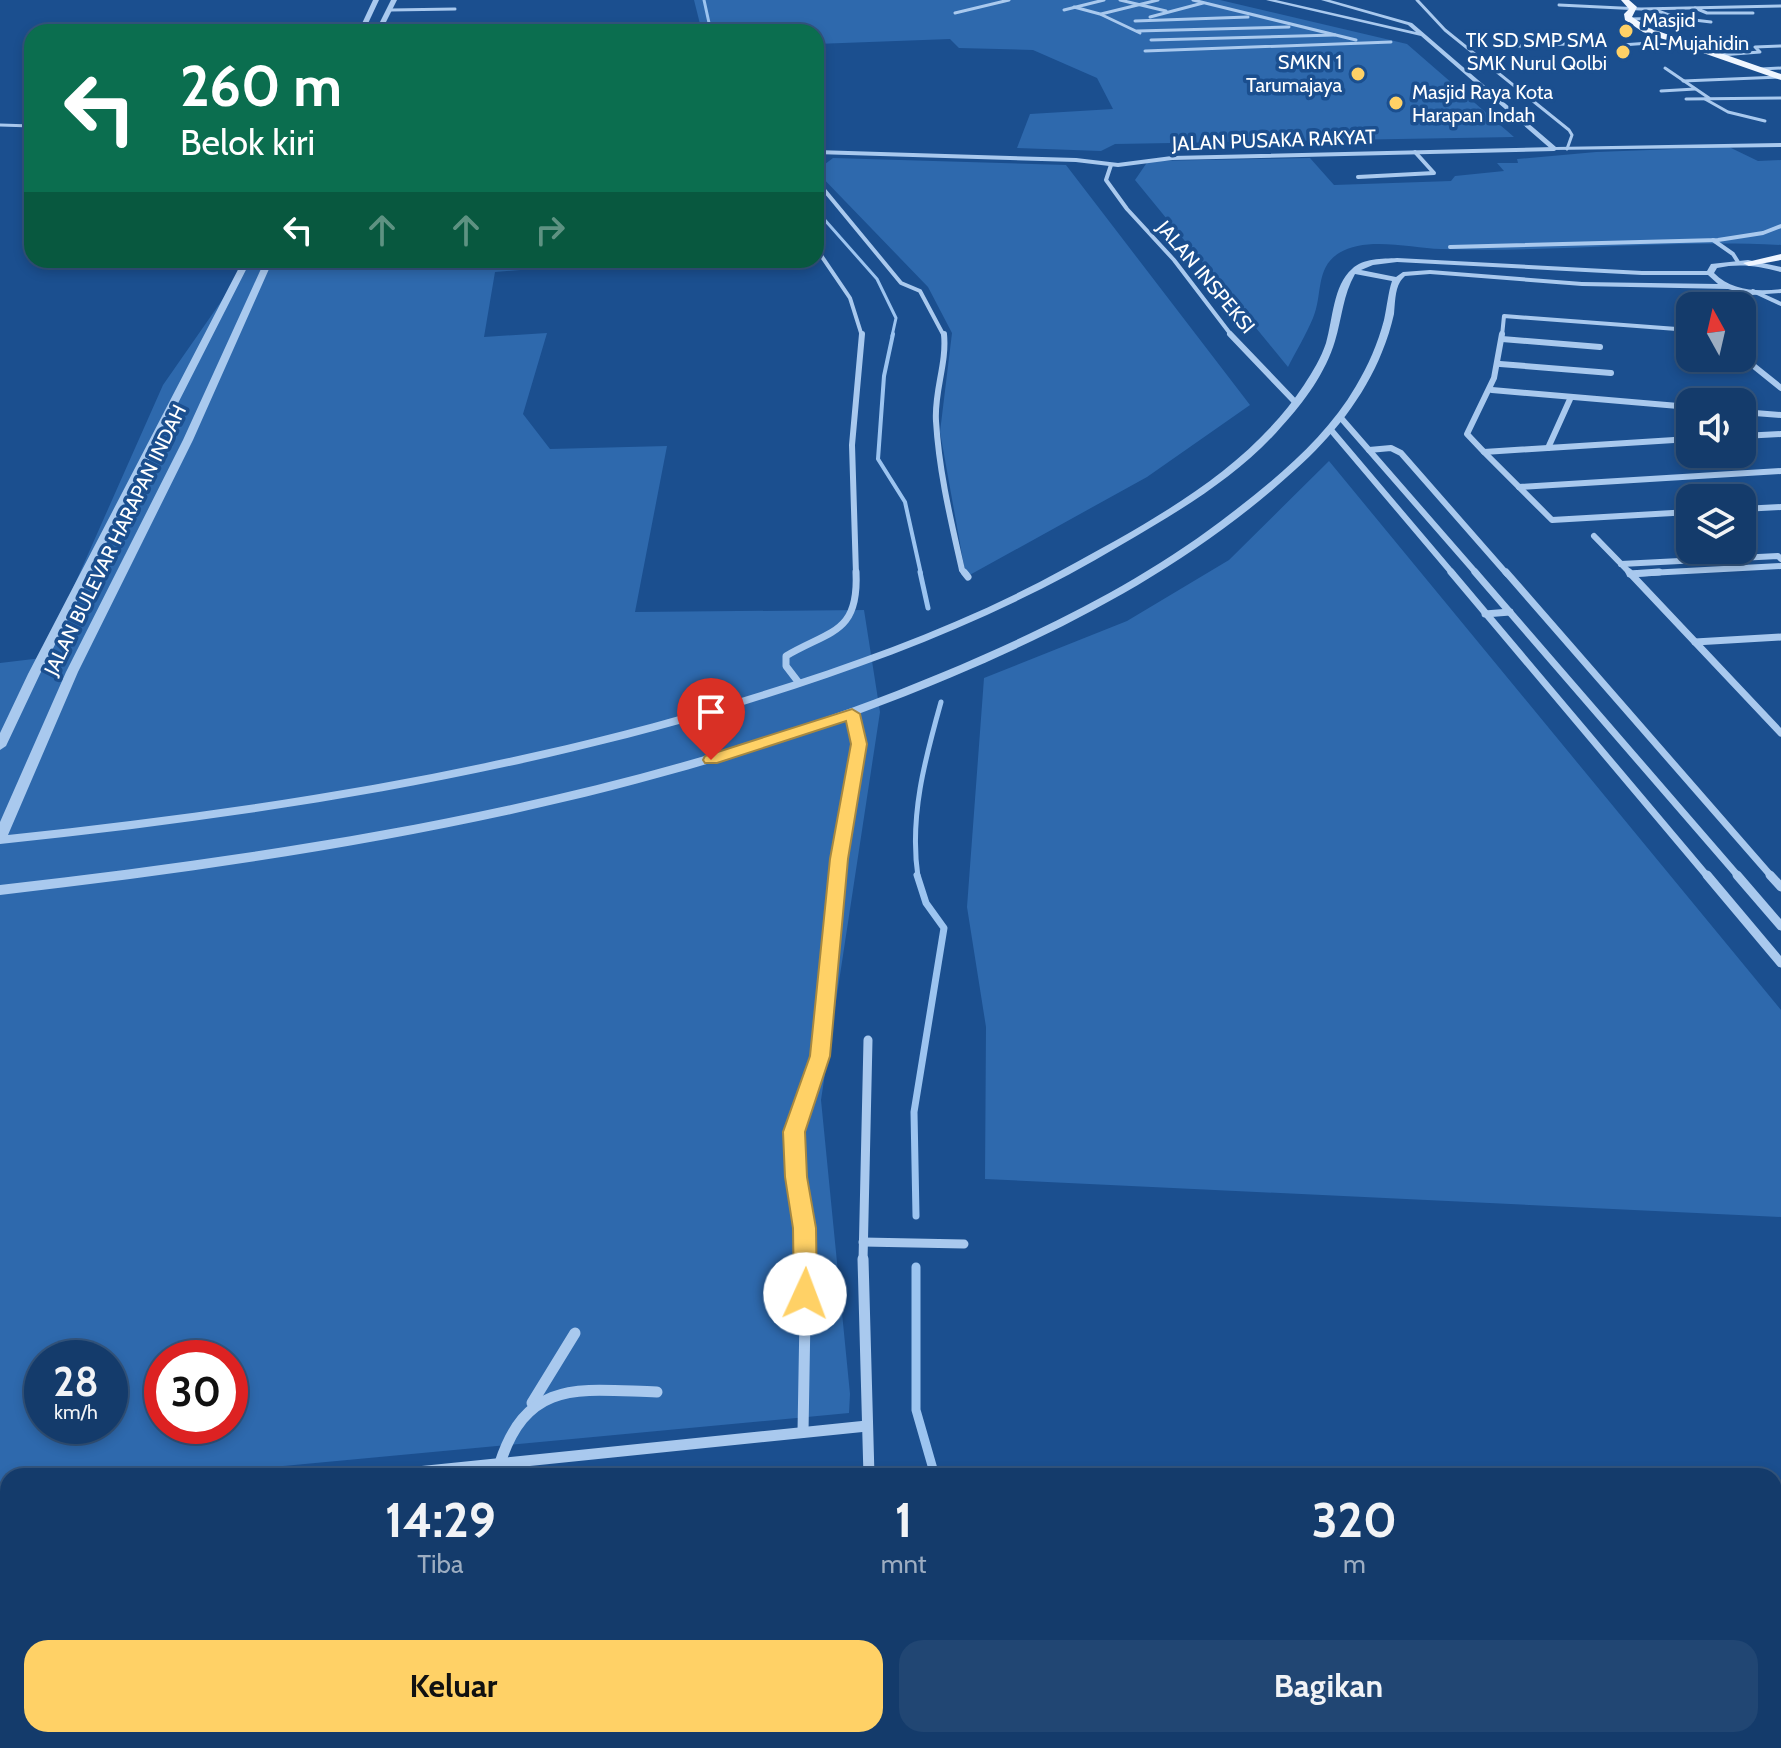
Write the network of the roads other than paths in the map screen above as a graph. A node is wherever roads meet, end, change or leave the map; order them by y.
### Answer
1 (376, 0) edge
2 (394, 0) edge
3 (997, 0) edge
4 (1009, 0) edge
5 (1104, 0) edge
6 (1120, 0) edge
7 (1158, 0) edge
8 (1193, 0) edge
9 (1269, 0) edge
10 (1324, 0) edge
11 (1417, 0) edge
12 (1625, 0) edge
13 (1205, 3) junction
14 (1139, 5) junction
15 (1559, 5) dead end
16 (1781, 6) edge
17 (1074, 7) junction
18 (1694, 7) junction
19 (455, 9) dead end
20 (1634, 9) junction
21 (391, 10) junction
22 (1064, 10) dead end
23 (1169, 12) junction
24 (1753, 13) dead end
25 (1100, 14) junction
26 (1261, 17) junction
27 (1677, 18) junction
28 (1630, 19) junction
29 (1135, 21) junction
30 (1711, 22) dead end
31 (365, 24) edge
32 (383, 24) edge
33 (1122, 24) junction
34 (1300, 26) junction
35 (1137, 31) junction
36 (1335, 35) junction
37 (1421, 35) junction
38 (1151, 40) junction
39 (1677, 41) junction
40 (1391, 42) dead end
41 (1369, 43) junction
42 (1567, 44) dead end
43 (1622, 45) dead end
44 (1781, 46) edge
45 (1468, 48) junction
46 (1163, 50) junction
47 (1145, 51) dead end
48 (1721, 55) junction
49 (1665, 68) dead end
50 (1781, 68) edge
51 (1761, 69) junction
52 (1781, 77) edge
53 (1683, 81) junction
54 (1696, 89) junction
55 (1661, 91) dead end
56 (1707, 98) junction
57 (1781, 98) edge
58 (1686, 99) dead end
59 (1765, 121) dead end
60 (0, 125) edge
61 (24, 126) edge
62 (1781, 145) edge
63 (1554, 149) junction
64 (1567, 149) junction
65 (824, 152) edge
66 (1415, 152) junction
67 (1111, 165) junction
68 (1358, 177) dead end
69 (824, 190) edge
70 (1781, 226) edge
71 (1713, 239) junction
72 (1450, 247) dead end
73 (1781, 257) edge
74 (824, 260) edge
75 (1744, 262) junction
76 (243, 268) edge
77 (265, 268) edge
78 (1781, 270) edge
79 (1354, 271) junction
80 (1710, 273) junction
81 (1396, 279) junction
82 (1733, 287) junction
83 (1753, 291) junction
84 (1781, 291) edge
85 (1781, 304) edge
86 (1676, 329) edge
87 (1502, 339) junction
88 (1600, 347) dead end
89 (1500, 364) junction
90 (1756, 368) edge
91 (1611, 373) dead end
92 (1781, 388) edge
93 (1492, 390) junction
94 (1571, 397) junction
95 (1296, 403) junction
96 (1676, 406) edge
97 (1756, 413) edge
98 (1781, 415) edge
99 (1341, 418) junction
100 (1331, 430) junction
101 (1781, 434) edge
102 (1756, 435) edge
103 (1676, 440) edge
104 (1548, 448) junction
105 (1369, 450) junction
106 (1484, 452) junction
107 (1781, 471) edge
108 (1519, 487) junction
109 (1781, 507) edge
110 (1756, 508) edge
111 (1676, 513) edge
112 (1594, 536) dead end
113 (1781, 547) edge
114 (1779, 558) edge
115 (1621, 564) junction
116 (1781, 566) edge
117 (1630, 574) junction
118 (968, 577) dead end
119 (1510, 612) junction
120 (1485, 614) junction
121 (1781, 637) edge
122 (1695, 642) junction
123 (799, 683) junction
124 (852, 714) junction
125 (1767, 718) junction
126 (1781, 718) edge
127 (1781, 733) edge
128 (0, 746) edge
129 (0, 839) edge
130 (1781, 887) edge
131 (0, 890) edge
132 (1781, 926) edge
133 (1781, 963) edge
134 (868, 1040) dead end
135 (863, 1242) junction
136 (964, 1244) dead end
137 (575, 1333) dead end
138 (657, 1392) dead end
139 (531, 1403) junction
140 (867, 1426) junction
141 (803, 1432) junction
142 (500, 1463) junction
143 (453, 1468) edge
144 (869, 1468) edge
145 (595, 1748) edge
146 (604, 1748) edge

1 - 31 street
2 - 21 street
3 - 4 street
5 - 17 street
6 - 14 street
7 - 14 street
8 - 13 street
9 - 37 street
10 - 37 street
11 - 45 street
12 - 20 main road
13 - 23 street
13 - 26 street
14 - 23 street
14 - 25 street
15 - 20 street
16 - 18 street
17 - 22 street
17 - 25 street
18 - 20 street
18 - 24 street
19 - 21 street
20 - 27 street
20 - 28 main road
21 - 32 street
23 - 29 street
25 - 33 street
26 - 29 street
26 - 34 street
27 - 28 street
27 - 30 street
28 - 39 main road
29 - 33 street
33 - 35 street
34 - 35 street
34 - 36 street
35 - 38 street
36 - 38 street
36 - 41 street
37 - 63 street
38 - 46 street
39 - 43 street
39 - 48 main road
40 - 41 street
41 - 46 street
42 - 45 street
44 - 48 street
45 - 64 street
46 - 47 street
48 - 51 main road
49 - 53 street
50 - 51 street
51 - 52 main road
52 - 53 street
53 - 54 street
54 - 55 street
54 - 56 street
56 - 57 street
56 - 58 street
56 - 59 street
60 - 61 street
62 - 64 street, JALAN PUSAKA RAKYAT
63 - 64 street, JALAN PUSAKA RAKYAT
63 - 66 street, JALAN PUSAKA RAKYAT
65 - 67 street, JALAN PUSAKA RAKYAT
66 - 67 street, JALAN PUSAKA RAKYAT
66 - 68 street
67 - 95 street, JALAN INSPEKSI
69 - 118 street
70 - 71 street
71 - 72 street
71 - 75 street
73 - 75 main road
74 - 123 street
75 - 78 street
75 - 80 street
76 - 128 street, JALAN BULEVAR HARAPAN INDAH
77 - 129 street, JALAN BULEVAR HARAPAN INDAH
79 - 80 street
79 - 81 street
79 - 95 street
80 - 82 street
81 - 82 street
81 - 99 street
82 - 83 street
83 - 84 street
83 - 85 street
86 - 87 street
87 - 88 street
87 - 89 street
89 - 91 street
89 - 93 street
90 - 92 street
93 - 94 street
93 - 106 street
94 - 96 street
94 - 104 street
95 - 123 street
97 - 98 street
99 - 100 street
99 - 105 street
100 - 120 street
100 - 124 street
101 - 102 street
103 - 104 street
104 - 106 street
105 - 119 street
105 - 130 street
106 - 108 street
107 - 108 street
108 - 111 street
109 - 110 street
112 - 115 street
113 - 114 street
114 - 115 street
115 - 117 street
116 - 117 street
117 - 122 street
119 - 120 street
119 - 132 street
120 - 133 street
121 - 122 street
122 - 125 street
123 - 129 street
124 - 131 street
124 - 141 street
125 - 126 street
125 - 127 street
134 - 135 street
135 - 136 street
135 - 140 street
137 - 139 street
138 - 139 street
139 - 142 street
140 - 141 street
140 - 144 street
141 - 142 street
142 - 143 street
145 - 146 street

